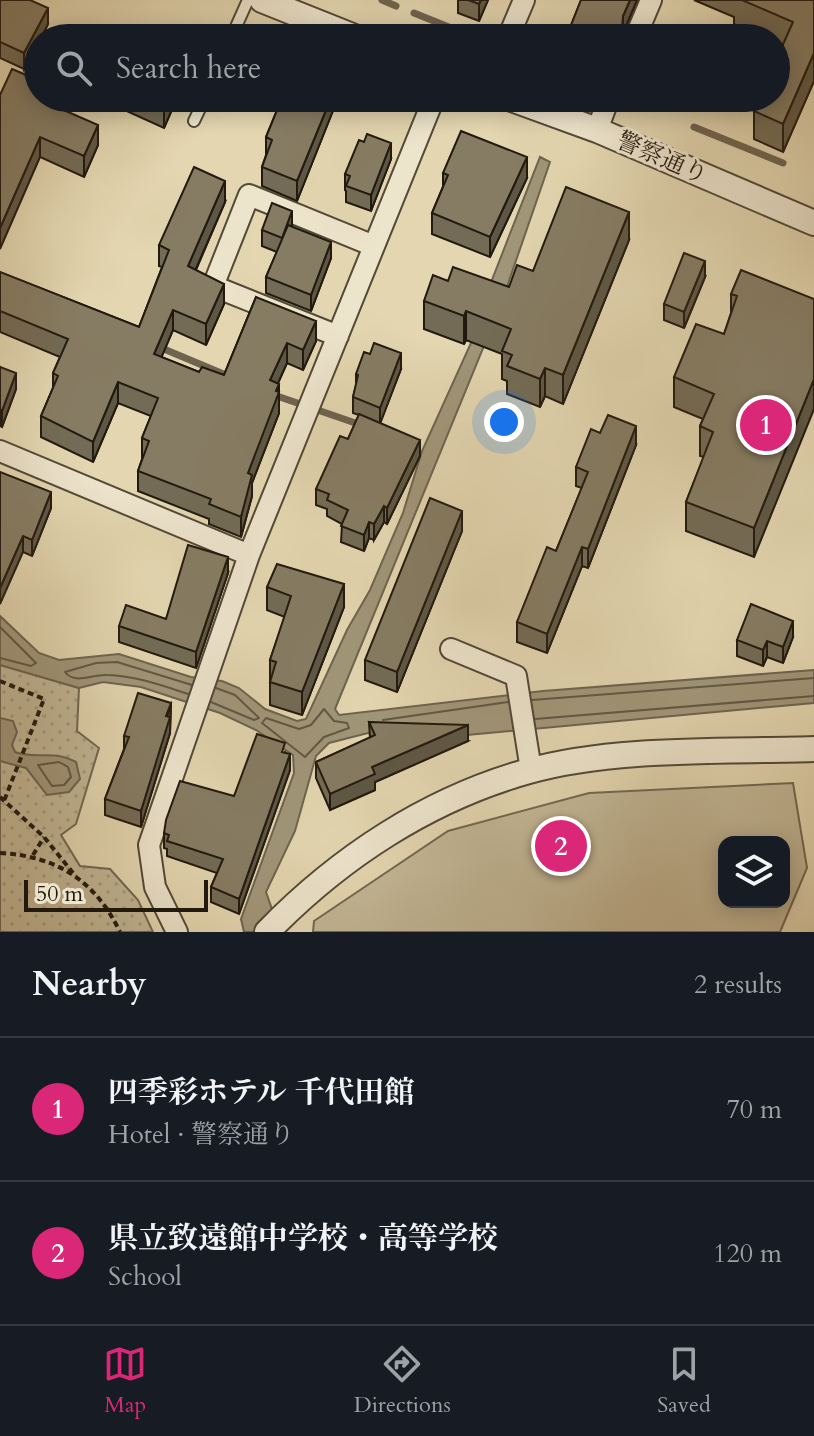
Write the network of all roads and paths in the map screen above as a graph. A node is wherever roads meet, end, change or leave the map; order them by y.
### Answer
1 (248, 0) edge
2 (262, 0) edge
3 (524, 0) edge
4 (651, 0) edge
5 (237, 24) edge
6 (322, 24) edge
7 (514, 24) edge
8 (641, 24) edge
9 (198, 112) edge
10 (428, 112) edge
11 (548, 112) edge
12 (604, 112) edge
13 (194, 121) dead end
14 (597, 130) junction
15 (814, 223) edge
16 (374, 246) junction
17 (338, 336) junction
18 (0, 451) edge
19 (249, 555) junction
20 (451, 649) dead end
21 (0, 681) edge
22 (814, 749) edge
23 (531, 770) junction
24 (2, 799) edge
25 (44, 837) junction
26 (0, 853) edge
27 (33, 855) junction
28 (76, 876) junction
29 (274, 924) edge
30 (120, 932) edge
31 (177, 932) edge

1 - 5 lane
2 - 6 street
3 - 7 street
4 - 8 street
9 - 13 lane
10 - 16 street
11 - 14 street, 警察通り
12 - 14 street
14 - 15 street, 警察通り
16 - 17 street
16 - 17 street
17 - 19 street
18 - 19 street
19 - 31 street
20 - 23 street
21 - 24 path
22 - 23 street
23 - 29 street
24 - 25 path
25 - 27 path
25 - 28 path
26 - 27 path
27 - 28 path
28 - 30 path

